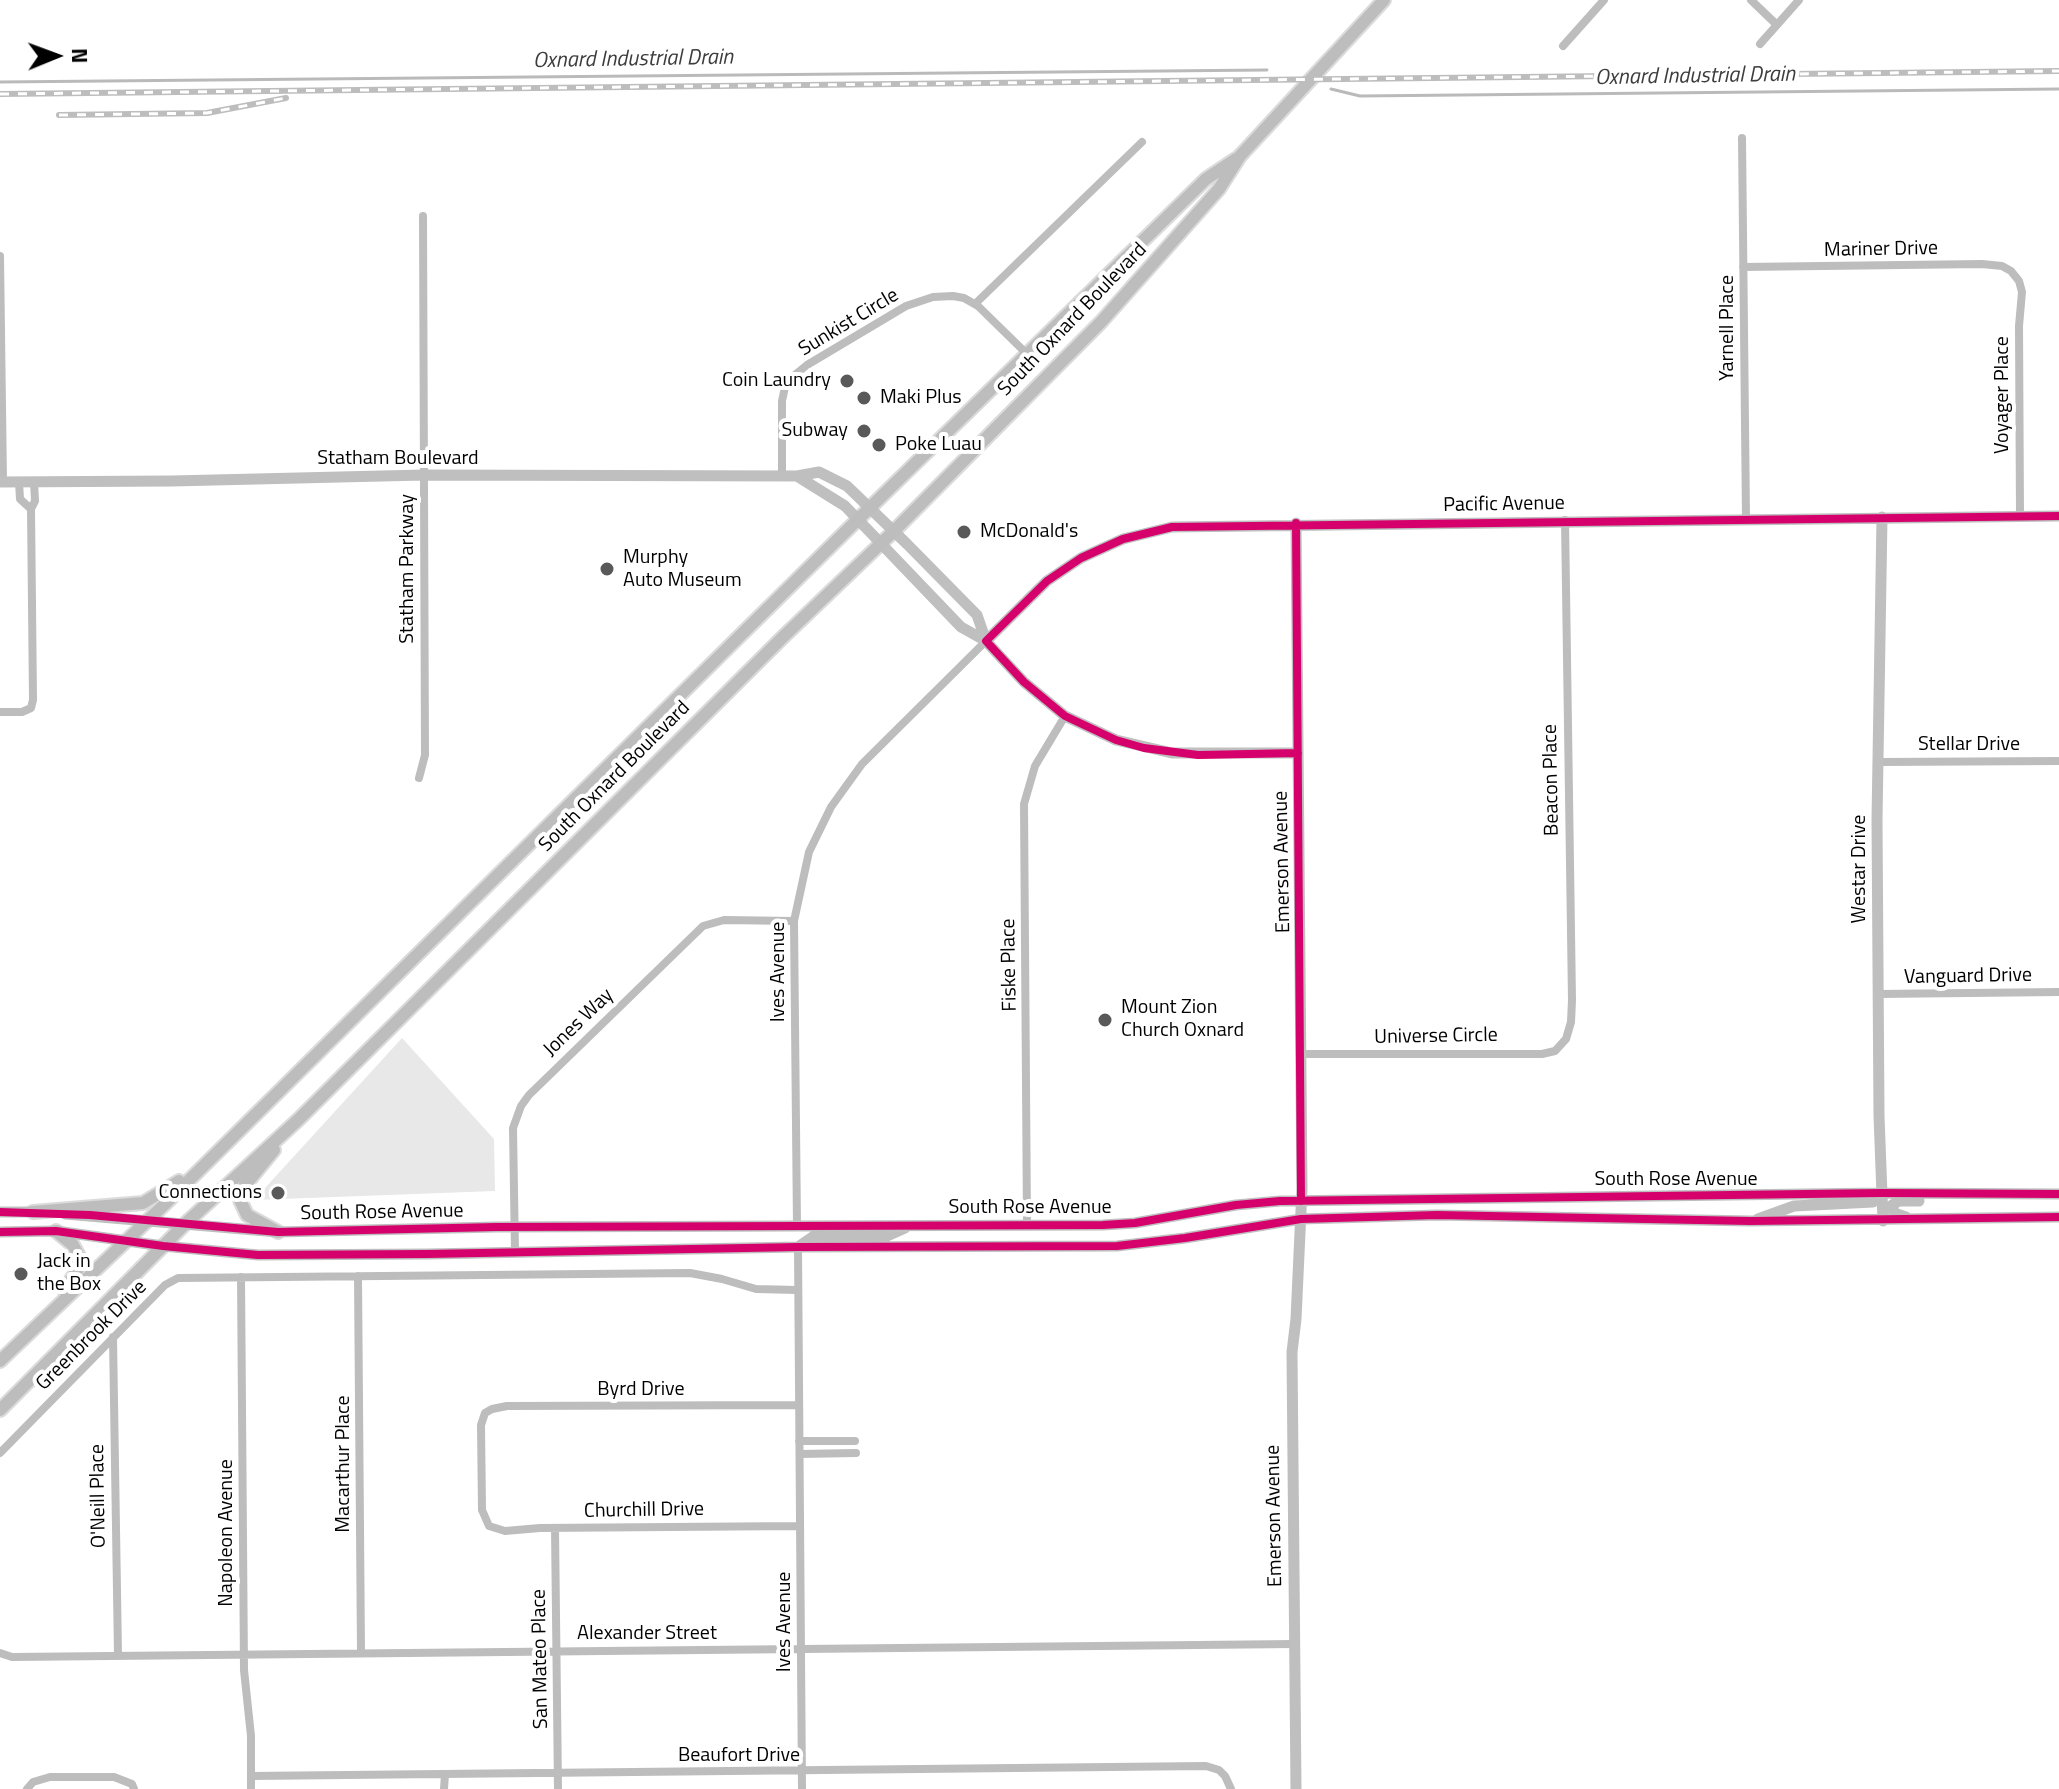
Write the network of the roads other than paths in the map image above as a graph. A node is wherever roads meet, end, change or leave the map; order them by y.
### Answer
1 (1384, 0) edge
2 (1604, 0) edge
3 (1751, 0) edge
4 (1799, 0) edge
5 (1777, 25) junction
6 (1760, 44) dead end
7 (1563, 46) dead end
8 (1742, 138) dead end
9 (1142, 142) dead end
10 (1240, 156) junction
11 (423, 216) dead end
12 (0, 256) edge
13 (1743, 267) junction
14 (2016, 276) joint
15 (975, 304) junction
16 (1028, 355) junction
17 (782, 474) junction
18 (424, 475) junction
19 (797, 476) junction
20 (2, 482) edge
21 (19, 482) junction
22 (34, 482) junction
23 (31, 509) junction
24 (870, 509) junction
25 (2020, 516) junction
26 (2059, 516) edge
27 (1882, 517) junction
28 (1746, 518) junction
29 (858, 520) junction
30 (1565, 520) junction
31 (1296, 523) junction
32 (894, 531) junction
33 (880, 544) junction
34 (986, 641) junction
35 (0, 712) edge
36 (1065, 716) junction
37 (1298, 753) junction
38 (2059, 761) edge
39 (1880, 762) junction
40 (419, 778) dead end
41 (794, 921) junction
42 (2059, 992) edge
43 (1878, 994) junction
44 (1566, 1039) joint
45 (1301, 1054) junction
46 (299, 1119) junction
47 (202, 1166) junction
48 (1881, 1193) junction
49 (1957, 1194) junction
50 (2059, 1194) edge
51 (1301, 1201) junction
52 (0, 1212) edge
53 (33, 1212) junction
54 (2059, 1217) edge
55 (1301, 1219) junction
56 (1914, 1220) junction
57 (146, 1221) junction
58 (1750, 1221) junction
59 (1883, 1221) junction
60 (185, 1224) junction
61 (913, 1225) junction
62 (1027, 1225) junction
63 (514, 1227) junction
64 (797, 1227) junction
65 (56, 1231) junction
66 (0, 1232) edge
67 (278, 1232) junction
68 (126, 1240) junction
69 (163, 1246) junction
70 (798, 1247) junction
71 (515, 1252) junction
72 (358, 1276) junction
73 (241, 1277) junction
74 (797, 1290) junction
75 (38, 1322) junction
76 (113, 1337) junction
77 (0, 1361) edge
78 (798, 1405) junction
79 (0, 1410) edge
80 (799, 1441) junction
81 (855, 1441) dead end
82 (0, 1453) edge
83 (856, 1453) dead end
84 (800, 1454) junction
85 (489, 1526) joint
86 (800, 1526) junction
87 (555, 1528) junction
88 (1295, 1644) junction
89 (801, 1648) junction
90 (557, 1651) junction
91 (0, 1653) edge
92 (361, 1653) junction
93 (244, 1654) junction
94 (118, 1655) junction
95 (802, 1771) junction
96 (558, 1773) junction
97 (445, 1774) junction
98 (251, 1776) junction
99 (29, 1787) edge
100 (133, 1787) edge
101 (251, 1789) edge
102 (444, 1789) edge
103 (558, 1789) edge
104 (802, 1789) edge
105 (1231, 1789) edge
106 (1296, 1789) edge

1 - 10 main road, South Oxnard Boulevard
2 - 7 street
3 - 5 street
4 - 5 street
5 - 6 street
8 - 13 street, Yarnell Place
9 - 15 street
10 - 16 main road, South Oxnard Boulevard
10 - 32 main road, South Oxnard Boulevard
11 - 18 street, Statham Parkway
12 - 20 street
13 - 14 street, Mariner Drive
13 - 28 street, Yarnell Place
14 - 25 street, Voyager Place
15 - 16 street
15 - 17 street, Sunkist Circle
16 - 24 main road, South Oxnard Boulevard
17 - 18 street, Statham Boulevard
17 - 19 street, Statham Boulevard
18 - 22 street, Statham Boulevard
18 - 40 street, Statham Parkway
19 - 24 street, Statham Boulevard
19 - 29 street, Statham Boulevard
20 - 21 street, Statham Boulevard
21 - 22 street, Statham Boulevard
21 - 23 street
22 - 23 street
23 - 35 street
24 - 29 main road, South Oxnard Boulevard
24 - 32 street, Statham Boulevard
25 - 26 street, Pacific Avenue
25 - 27 street, Pacific Avenue
27 - 28 street, Pacific Avenue
27 - 39 street, Westar Drive
28 - 30 street, Pacific Avenue
29 - 33 street, Statham Boulevard
29 - 47 main road, South Oxnard Boulevard
30 - 31 street, Pacific Avenue
30 - 44 street, Beacon Place
31 - 34 street, Pacific Avenue
31 - 37 street, Emerson Avenue
32 - 33 main road, South Oxnard Boulevard
32 - 34 street, Statham Boulevard
33 - 34 street, Statham Boulevard
33 - 46 main road, South Oxnard Boulevard
34 - 36 street, Statham Boulevard
34 - 41 street, Ives Avenue
36 - 37 street, Statham Boulevard
36 - 62 street, Fiske Place
37 - 45 street, Emerson Avenue
38 - 39 street, Stellar Drive
39 - 43 street, Westar Drive
41 - 63 street, Jones Way
41 - 64 street, Ives Avenue
42 - 43 street, Vanguard Drive
43 - 48 street, Westar Drive
44 - 45 street, Universe Circle
45 - 51 street, Emerson Avenue
46 - 60 main road, South Oxnard Boulevard
46 - 67 main road
47 - 53 main road
47 - 57 main road, South Oxnard Boulevard
48 - 49 street, South Rose Avenue
48 - 51 street, South Rose Avenue
48 - 58 street
48 - 59 street, Westar Drive
49 - 50 street, South Rose Avenue
49 - 56 street
51 - 55 street, Emerson Avenue
51 - 62 street, South Rose Avenue
52 - 53 street, South Rose Avenue
53 - 57 street, South Rose Avenue
54 - 56 street, South Rose Avenue
55 - 58 street, South Rose Avenue
55 - 70 street, South Rose Avenue
55 - 88 street, Emerson Avenue
56 - 59 street, South Rose Avenue
57 - 60 street, South Rose Avenue
57 - 68 main road, South Oxnard Boulevard
58 - 59 street, South Rose Avenue
60 - 67 street, South Rose Avenue
60 - 69 main road, South Oxnard Boulevard
61 - 62 street, South Rose Avenue
61 - 64 street, South Rose Avenue
61 - 70 street
63 - 64 street, South Rose Avenue
63 - 67 street, South Rose Avenue
63 - 71 street, Jones Way
65 - 66 street, South Rose Avenue
65 - 68 street, South Rose Avenue
65 - 75 main road
68 - 69 street, South Rose Avenue
68 - 75 main road, South Oxnard Boulevard
69 - 71 street, South Rose Avenue
69 - 79 main road, South Oxnard Boulevard
70 - 71 street, South Rose Avenue
70 - 74 street, Ives Avenue
72 - 73 street, Greenbrook Drive
72 - 74 street, Greenbrook Drive
72 - 92 street, Macarthur Place
73 - 76 street, Greenbrook Drive
73 - 93 street, Napoleon Avenue
74 - 78 street, Ives Avenue
75 - 77 main road, South Oxnard Boulevard
76 - 82 street, Greenbrook Drive
76 - 94 street, O'Neill Place
78 - 80 street, Ives Avenue
78 - 85 street, Byrd Drive
80 - 81 street
80 - 84 street, Ives Avenue
83 - 84 street
84 - 86 street, Ives Avenue
85 - 87 street, Churchill Drive
86 - 87 street, Churchill Drive
86 - 89 street, Ives Avenue
87 - 90 street, San Mateo Place
88 - 89 street, Alexander Street
88 - 106 street, Emerson Avenue
89 - 90 street, Alexander Street
89 - 95 street, Ives Avenue
90 - 92 street, Alexander Street
90 - 96 street, San Mateo Place
91 - 94 street, Alexander Street
92 - 93 street, Alexander Street
93 - 94 street, Alexander Street
93 - 98 street, Napoleon Avenue
95 - 96 street, Beaufort Drive
95 - 104 street, Ives Avenue
95 - 105 street, Beaufort Drive
96 - 97 street, Beaufort Drive
96 - 103 street, San Mateo Place
97 - 98 street, Beaufort Drive
97 - 102 street
98 - 101 street, Napoleon Avenue
99 - 100 street

